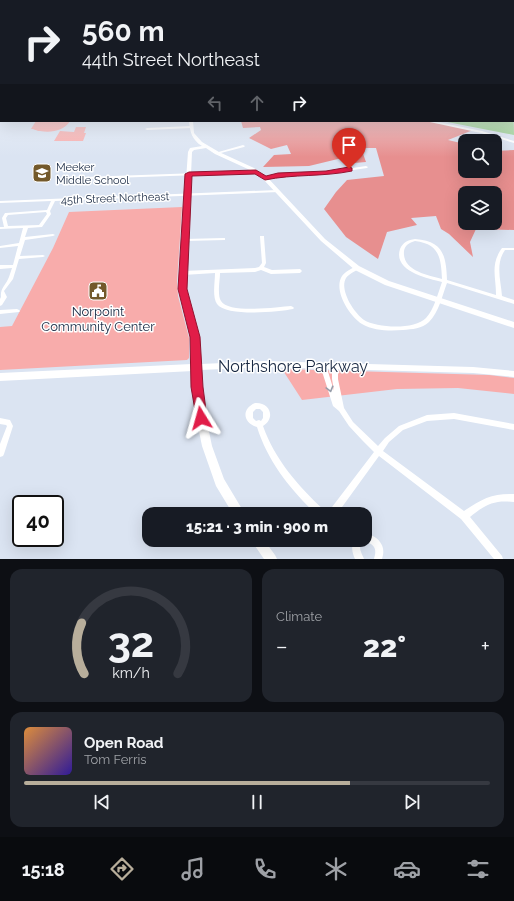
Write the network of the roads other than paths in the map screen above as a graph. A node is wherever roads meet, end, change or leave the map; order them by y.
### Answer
1 (432, 122) edge
2 (191, 124) edge
3 (147, 129) dead end
4 (514, 142) edge
5 (243, 146) dead end
6 (206, 147) junction
7 (217, 153) junction
8 (366, 167) dead end
9 (256, 172) junction
10 (189, 174) junction
11 (84, 178) dead end
12 (265, 178) junction
13 (278, 191) junction
14 (188, 195) junction
15 (54, 200) junction
16 (0, 202) edge
17 (48, 211) junction
18 (0, 213) edge
19 (6, 214) junction
20 (26, 227) junction
21 (0, 228) edge
22 (6, 228) junction
23 (53, 234) dead end
24 (262, 237) dead end
25 (223, 239) dead end
26 (185, 240) junction
27 (21, 241) junction
28 (0, 247) edge
29 (514, 249) edge
30 (43, 256) dead end
31 (17, 258) junction
32 (15, 266) junction
33 (0, 267) edge
34 (261, 268) junction
35 (357, 268) junction
36 (300, 271) dead end
37 (218, 272) junction
38 (183, 273) junction
39 (444, 281) junction
40 (1, 292) edge
41 (498, 297) junction
42 (437, 300) junction
43 (514, 302) edge
44 (0, 304) edge
45 (291, 308) dead end
46 (17, 311) dead end
47 (0, 312) edge
48 (514, 325) edge
49 (323, 365) junction
50 (335, 366) junction
51 (196, 367) junction
52 (514, 374) edge
53 (0, 378) edge
54 (342, 409) junction
55 (0, 421) edge
56 (260, 423) dead end
57 (514, 427) edge
58 (379, 452) junction
59 (0, 454) edge
60 (514, 498) edge
61 (235, 507) edge
62 (315, 507) edge
63 (337, 507) edge
64 (464, 516) junction
65 (372, 539) edge
66 (262, 547) edge
67 (356, 547) edge
68 (271, 559) edge
69 (360, 559) edge
70 (378, 559) edge
71 (499, 559) edge

1 - 4 street
2 - 3 street
2 - 6 street
5 - 7 street
6 - 7 street
6 - 10 street
7 - 9 street
8 - 12 street
9 - 10 street
9 - 12 street
10 - 11 street
10 - 14 street
12 - 13 street
13 - 14 street, 45th Street Northeast
13 - 35 street
14 - 15 street, 45th Street Northeast
14 - 26 street
15 - 16 street, 45th Street Northeast
15 - 17 street
17 - 19 street
17 - 20 street
18 - 19 street
19 - 22 street
20 - 22 street
20 - 27 street
21 - 22 street
23 - 27 street
24 - 34 street
25 - 26 street
26 - 38 street
27 - 28 street
27 - 31 street
29 - 41 street
30 - 31 street
31 - 32 street
32 - 33 street
32 - 40 street
34 - 36 street
34 - 37 street
35 - 42 street
35 - 42 street
37 - 38 street
37 - 45 street
38 - 51 street
39 - 39 street
39 - 41 street
39 - 42 street
40 - 44 street
41 - 43 street
42 - 48 street
46 - 47 street
49 - 50 street, Northshore Parkway
49 - 51 street, Northshore Parkway
49 -> 54 street
50 - 52 street, Northshore Parkway
50 - 54 street
51 - 53 street, Northshore Parkway
51 - 61 street
54 - 58 street
55 - 59 street
56 - 62 street
57 - 58 street
58 - 63 street
58 - 64 street
60 - 64 street
64 - 71 street
65 - 70 street
66 - 68 street
67 - 69 street

